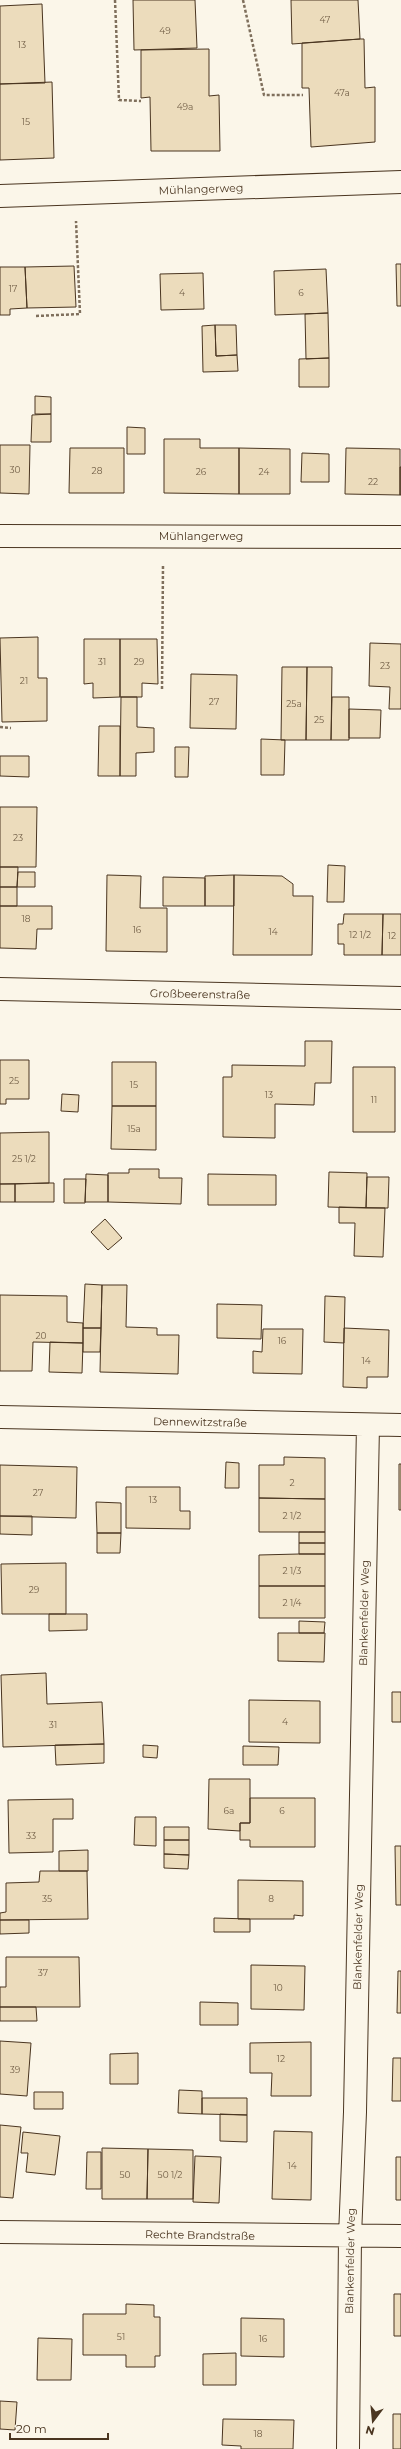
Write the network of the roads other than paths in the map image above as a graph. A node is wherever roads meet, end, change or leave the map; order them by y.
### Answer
1 (401, 182) edge
2 (0, 196) edge
3 (0, 536) edge
4 (401, 537) edge
5 (0, 989) edge
6 (401, 998) edge
7 (0, 1417) edge
8 (368, 1425) junction
9 (401, 1425) edge
10 (0, 2232) edge
11 (350, 2236) junction
12 (401, 2236) edge
13 (348, 2449) edge

1 - 2 street, Mühlangerweg
3 - 4 street, Mühlangerweg
5 - 6 street, Großbeerenstraße
7 - 8 street, Dennewitzstraße
8 - 9 street, Dennewitzstraße
8 - 11 street, Blankenfelder Weg
10 - 11 street, Rechte Brandstraße
11 - 12 street, Rechte Brandstraße
11 - 13 street, Blankenfelder Weg

